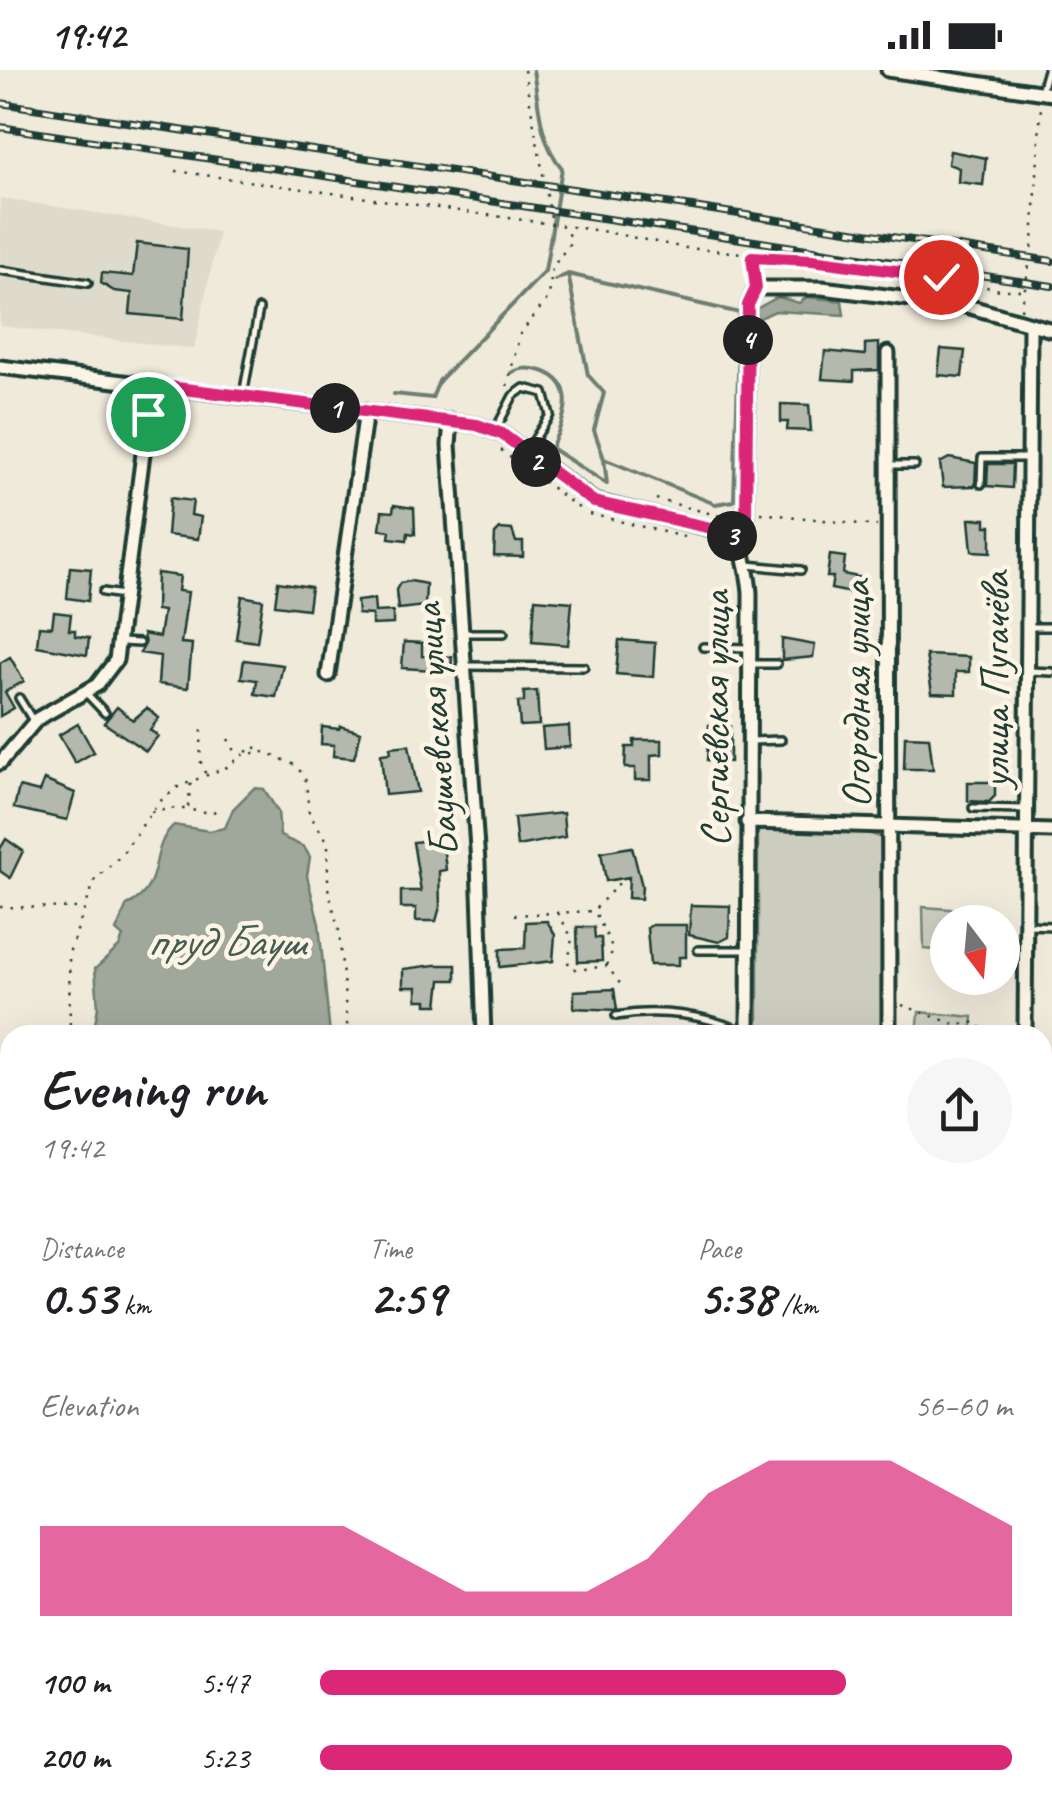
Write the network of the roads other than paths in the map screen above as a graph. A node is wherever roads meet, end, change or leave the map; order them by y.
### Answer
1 (888, 70) edge
2 (1047, 70) edge
3 (1044, 96) edge
4 (0, 270) edge
5 (88, 283) dead end
6 (260, 310) dead end
7 (1024, 323) junction
8 (1052, 330) edge
9 (888, 353) dead end
10 (0, 367) edge
11 (152, 385) junction
12 (242, 397) junction
13 (366, 412) junction
14 (451, 422) junction
15 (495, 430) junction
16 (525, 453) junction
17 (1029, 458) junction
18 (888, 465) junction
19 (915, 465) dead end
20 (982, 484) dead end
21 (739, 543) junction
22 (748, 565) junction
23 (801, 570) dead end
24 (103, 592) dead end
25 (126, 596) junction
26 (1028, 626) junction
27 (1052, 627) edge
28 (462, 633) junction
29 (504, 633) dead end
30 (121, 642) junction
31 (140, 643) dead end
32 (704, 647) dead end
33 (750, 648) junction
34 (749, 664) junction
35 (777, 664) dead end
36 (464, 666) junction
37 (584, 667) dead end
38 (1028, 671) junction
39 (1052, 672) edge
40 (328, 675) dead end
41 (85, 692) junction
42 (19, 698) dead end
43 (105, 712) dead end
44 (34, 722) junction
45 (782, 740) dead end
46 (748, 741) junction
47 (0, 763) edge
48 (972, 808) dead end
49 (1026, 809) junction
50 (747, 822) junction
51 (888, 826) junction
52 (1026, 830) junction
53 (1052, 831) edge
54 (1026, 925) junction
55 (1052, 926) edge
56 (698, 950) dead end
57 (748, 950) junction
58 (616, 1016) dead end
59 (483, 1025) edge
60 (721, 1025) edge
61 (748, 1025) edge
62 (889, 1025) edge
63 (1025, 1025) edge

1 - 3 street
2 - 3 lane
4 - 5 lane
6 - 12 lane
7 - 8 street
7 - 17 street, улица Пугачёва
7 - 21 street, Сергиевская улица
9 - 18 street, Огородная улица
10 - 11 street
11 - 12 street
11 - 25 street
12 - 13 street
13 - 14 street
13 - 40 street
14 - 15 street
14 - 28 street, Баушевская улица
15 - 16 street
15 - 16 lane
16 - 21 street
17 - 20 lane
17 - 26 street, улица Пугачёва
18 - 19 lane
18 - 51 street, Огородная улица
21 - 22 street, Сергиевская улица
22 - 23 lane
22 - 33 street, Сергиевская улица
24 - 25 lane
25 - 30 street
26 - 27 lane
26 - 38 street, улица Пугачёва
28 - 29 lane
28 - 36 street, Баушевская улица
30 - 31 lane
30 - 41 street
32 - 33 lane
33 - 34 street, Сергиевская улица
34 - 35 lane
34 - 46 street, Сергиевская улица
36 - 37 lane
36 - 59 street, Баушевская улица
38 - 39 lane
38 - 49 street, улица Пугачёва
41 - 43 lane
41 - 44 street
42 - 44 lane
44 - 47 street
45 - 46 lane
46 - 50 street, Сергиевская улица
48 - 49 lane
49 - 52 street, улица Пугачёва
50 - 51 street
50 - 57 street, Сергиевская улица
51 - 52 street
51 - 62 street, Огородная улица
52 - 53 street
52 - 54 street, улица Пугачёва
54 - 55 lane
54 - 63 street, улица Пугачёва
56 - 57 lane
57 - 61 street, Сергиевская улица
58 - 60 lane

